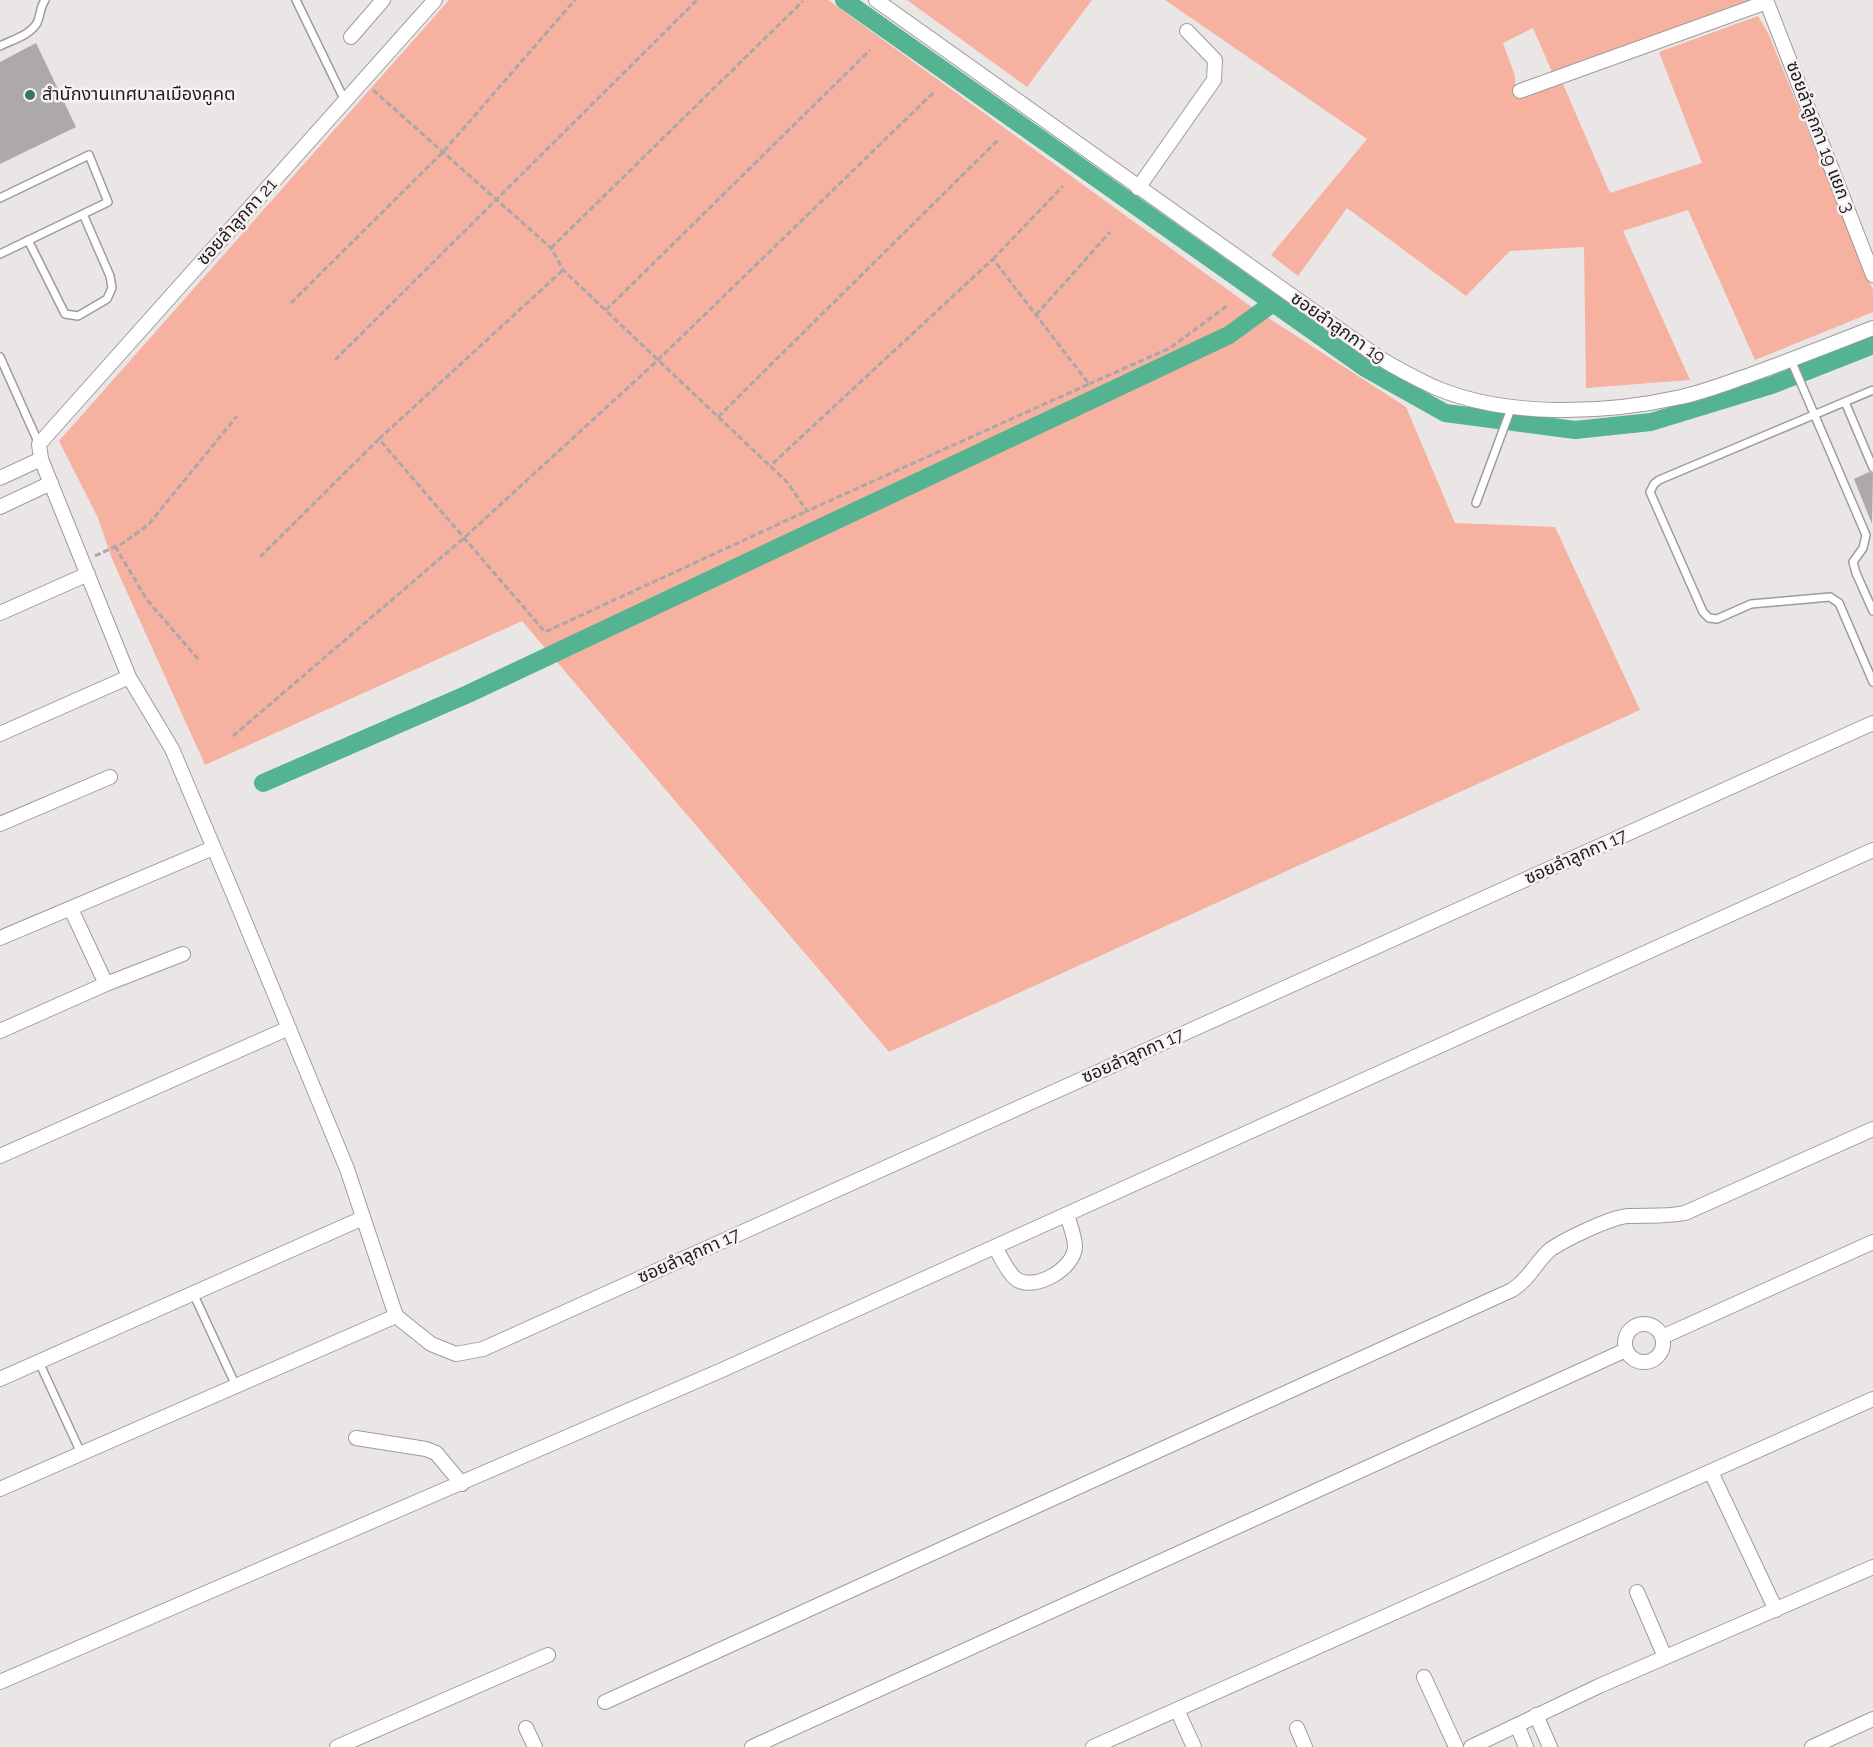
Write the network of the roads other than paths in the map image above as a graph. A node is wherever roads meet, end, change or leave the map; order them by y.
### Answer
1 (45, 0) edge
2 (296, 0) edge
3 (383, 0) edge
4 (435, 0) edge
5 (876, 0) edge
6 (1767, 1) edge
7 (1187, 31) dead end
8 (351, 37) dead end
9 (0, 46) edge
10 (1520, 91) dead end
11 (345, 101) junction
12 (1138, 188) junction
13 (0, 198) edge
14 (83, 214) junction
15 (28, 240) junction
16 (0, 254) edge
17 (1873, 275) edge
18 (1873, 328) edge
19 (0, 357) edge
20 (1793, 367) junction
21 (3, 372) edge
22 (1873, 390) edge
23 (1845, 402) junction
24 (1510, 412) junction
25 (1814, 415) junction
26 (39, 444) junction
27 (41, 459) junction
28 (1873, 468) edge
29 (0, 478) edge
30 (51, 483) junction
31 (1476, 503) dead end
32 (0, 507) edge
33 (85, 568) junction
34 (1873, 611) edge
35 (0, 613) edge
36 (129, 677) junction
37 (1873, 682) edge
38 (1873, 723) edge
39 (0, 734) edge
40 (110, 777) dead end
41 (0, 825) edge
42 (213, 848) junction
43 (1873, 850) edge
44 (71, 909) junction
45 (0, 938) edge
46 (183, 954) dead end
47 (106, 984) junction
48 (289, 1028) junction
49 (0, 1031) edge
50 (1873, 1129) edge
51 (0, 1156) edge
52 (1067, 1215) junction
53 (363, 1218) junction
54 (1873, 1242) edge
55 (995, 1247) junction
56 (193, 1293) junction
57 (396, 1316) junction
58 (1662, 1337) junction
59 (1626, 1350) junction
60 (39, 1362) junction
61 (0, 1379) edge
62 (236, 1386) junction
63 (1873, 1399) edge
64 (356, 1438) dead end
65 (81, 1453) junction
66 (1711, 1472) junction
67 (462, 1484) junction
68 (0, 1489) edge
69 (1873, 1567) edge
70 (1637, 1592) dead end
71 (1776, 1610) junction
72 (548, 1655) dead end
73 (1665, 1657) junction
74 (1424, 1677) dead end
75 (0, 1683) edge
76 (605, 1702) dead end
77 (1177, 1710) junction
78 (1536, 1715) junction
79 (1873, 1719) edge
80 (1517, 1725) junction
81 (526, 1728) dead end
82 (1297, 1728) dead end
83 (337, 1747) edge
84 (535, 1747) edge
85 (752, 1747) edge
86 (1093, 1747) edge
87 (1194, 1747) edge
88 (1305, 1747) edge
89 (1456, 1747) edge
90 (1471, 1747) edge
91 (1526, 1747) edge
92 (1550, 1747) edge
93 (1812, 1747) edge

1 - 9 lane
2 - 11 lane
3 - 8 street
4 - 11 street, ซอยลำลูกกา 21
5 - 12 street, ซอยลำลูกกา 19
6 - 10 street
6 - 17 street, ซอยลำลูกกา 19 แยก 3
7 - 12 street
11 - 26 street, ซอยลำลูกกา 21
12 - 24 street, ซอยลำลูกกา 19
13 - 14 lane
14 - 15 lane
14 - 15 lane
15 - 16 lane
18 - 20 street, ซอยลำลูกกา 19
19 - 21 lane
20 - 24 street, ซอยลำลูกกา 19
20 - 25 lane
21 - 26 lane
22 - 23 lane
23 - 25 lane
23 - 28 lane
24 - 31 lane
25 - 34 lane
25 - 37 lane
26 - 27 street
27 - 29 street
27 - 30 street
30 - 32 street
30 - 33 street
33 - 35 street
33 - 36 street
36 - 39 street
36 - 42 street
38 - 57 street, ซอยลำลูกกา 17
40 - 41 street
42 - 44 street
42 - 48 street
43 - 52 street
44 - 45 street
44 - 47 street
46 - 47 street
47 - 49 street
48 - 51 street
48 - 53 street
50 - 76 street
52 - 55 street
52 - 55 street
53 - 56 street
53 - 57 street
54 - 58 street
55 - 67 street
56 - 60 street
56 - 62 lane
57 - 62 street
58 - 59 street
58 - 59 street
59 - 85 street
60 - 61 street
60 - 65 lane
62 - 65 street
63 - 66 street
64 - 67 street
65 - 68 street
66 - 71 street
66 - 77 street
67 - 75 street
69 - 71 street
70 - 73 street
71 - 73 street
72 - 83 street
73 - 78 street
74 - 89 street
77 - 86 street
77 - 87 street
78 - 80 street
78 - 92 street
79 - 93 street
80 - 90 street
80 - 91 street
81 - 84 street
82 - 88 street

